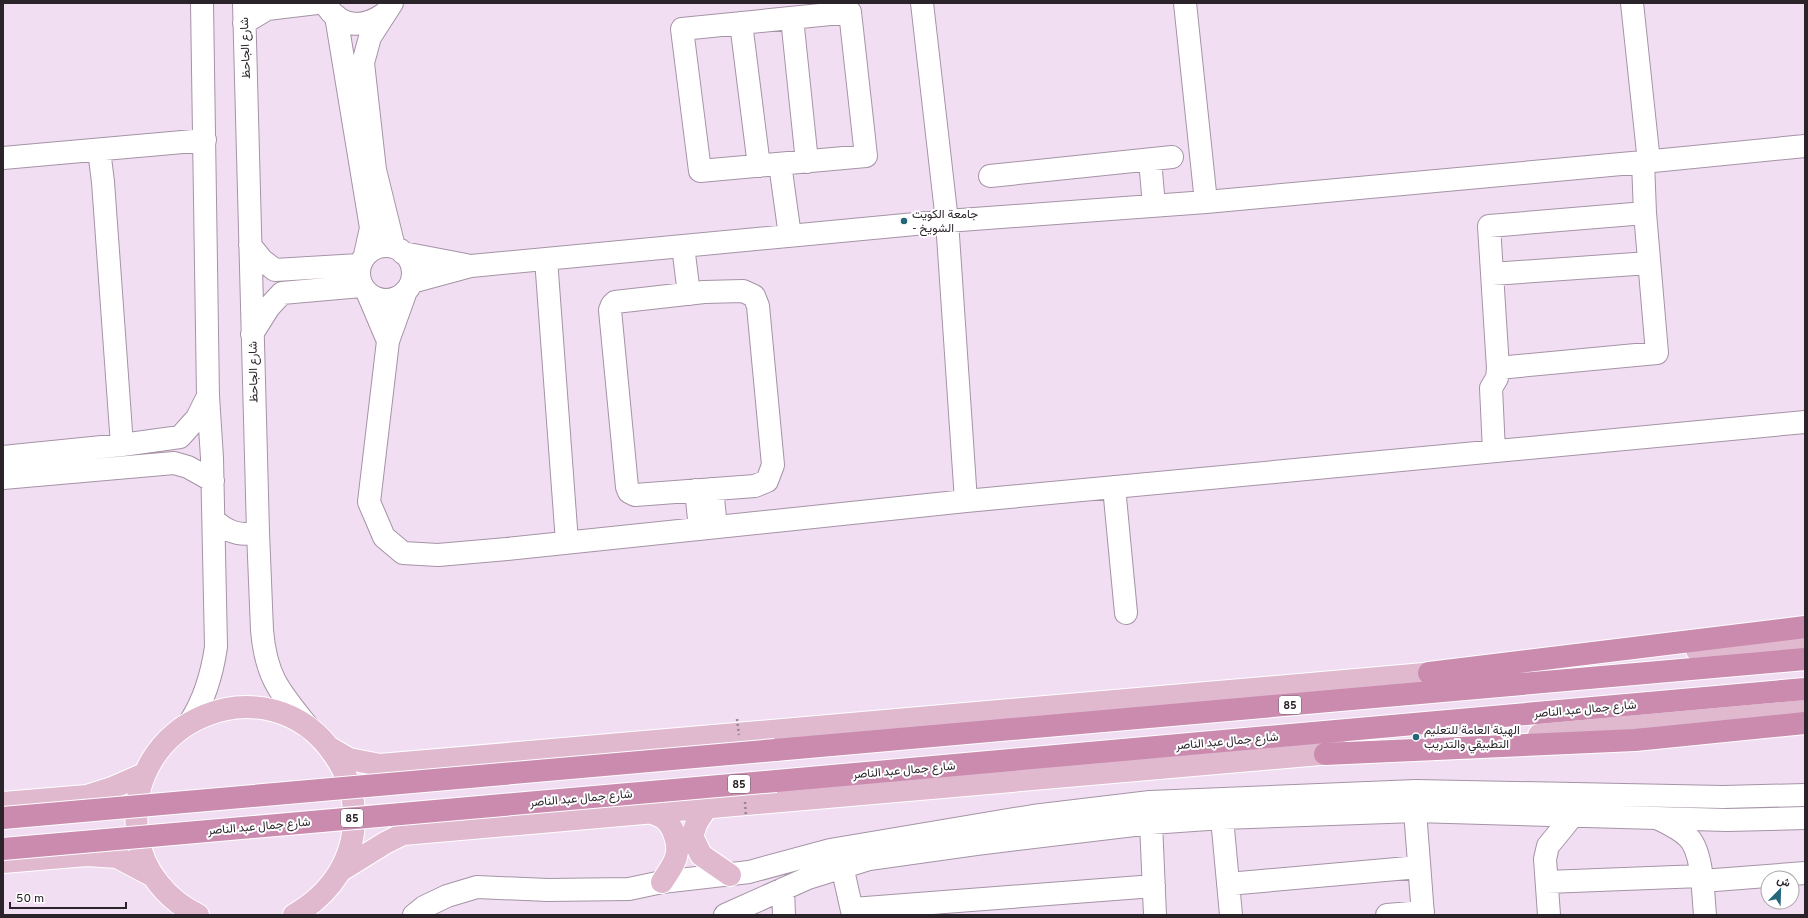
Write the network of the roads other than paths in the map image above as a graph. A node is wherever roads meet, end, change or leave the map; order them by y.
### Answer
1 (202, 3) edge
2 (317, 3) edge
3 (922, 3) edge
4 (1186, 3) edge
5 (1632, 3) edge
6 (388, 8) edge
7 (330, 10) edge
8 (764, 12) edge
9 (244, 13) edge
10 (792, 18) junction
11 (741, 23) junction
12 (205, 140) junction
13 (1805, 146) edge
14 (99, 150) junction
15 (1172, 157) dead end
16 (3, 158) edge
17 (1150, 160) junction
18 (807, 162) junction
19 (1640, 163) junction
20 (769, 165) junction
21 (990, 176) dead end
22 (1206, 202) junction
23 (1154, 206) junction
24 (1638, 213) junction
25 (947, 221) junction
26 (790, 236) junction
27 (690, 245) junction
28 (250, 246) junction
29 (399, 250) junction
30 (546, 259) junction
31 (1649, 263) junction
32 (471, 266) junction
33 (1492, 274) junction
34 (363, 275) junction
35 (409, 286) junction
36 (696, 293) junction
37 (252, 334) junction
38 (388, 341) junction
39 (1497, 373) junction
40 (208, 396) junction
41 (1805, 422) edge
42 (122, 445) junction
43 (1502, 451) junction
44 (3, 457) edge
45 (3, 478) edge
46 (213, 481) junction
47 (1114, 487) junction
48 (704, 490) junction
49 (966, 501) junction
50 (214, 520) junction
51 (708, 528) junction
52 (258, 532) junction
53 (567, 542) junction
54 (1126, 613) dead end
55 (1805, 627) edge
56 (1805, 641) edge
57 (1805, 659) edge
58 (1429, 673) junction
59 (1805, 689) edge
60 (1805, 711) edge
61 (190, 722) junction
62 (1805, 723) edge
63 (309, 728) junction
64 (330, 748) junction
65 (1325, 754) junction
66 (144, 774) junction
67 (1805, 795) edge
68 (1442, 801) junction
69 (1494, 802) junction
70 (3, 803) edge
71 (707, 807) junction
72 (1415, 811) junction
73 (650, 812) junction
74 (1574, 814) junction
75 (3, 818) edge
76 (1222, 818) junction
77 (1658, 818) junction
78 (1683, 818) junction
79 (1805, 818) edge
80 (1151, 823) junction
81 (3, 848) edge
82 (3, 862) edge
83 (842, 866) junction
84 (1419, 867) junction
85 (340, 871) junction
86 (1805, 873) edge
87 (730, 874) junction
88 (153, 876) junction
89 (1708, 878) junction
90 (662, 882) junction
91 (1546, 882) junction
92 (1228, 884) junction
93 (1154, 886) junction
94 (783, 889) junction
95 (853, 912) edge
96 (193, 914) edge
97 (1423, 914) edge
98 (294, 915) edge
99 (414, 915) edge
100 (724, 915) edge
101 (784, 915) edge
102 (1155, 915) edge
103 (1231, 915) edge
104 (1387, 915) edge
105 (1549, 915) edge
106 (1705, 915) edge
107 (1720, 915) edge

1 - 12 street
2 - 9 street
3 - 25 street
4 - 22 street
5 - 19 street
6 - 7 street
6 - 29 street
7 - 34 street
8 - 10 street
8 - 11 street
9 - 28 street, شارع الجاحظ
10 - 18 street
10 - 18 street
11 - 20 street
11 - 20 street
12 - 14 street
12 - 40 street
13 - 19 street
14 - 16 street
14 - 42 street
15 - 17 street
17 - 21 street
17 - 23 street
18 - 20 street
19 - 22 street
19 - 24 street
20 - 26 street
22 - 23 street
23 - 25 street
24 - 31 street
24 - 33 street
25 - 26 street
25 - 49 street
26 - 27 street
27 - 30 street
27 - 36 street
28 - 34 street
28 - 37 street, شارع الجاحظ
29 - 32 street
29 - 34 street
29 - 35 street
30 - 32 street
30 - 53 street
31 - 33 street
31 - 39 street
32 - 35 street
33 - 39 street
34 - 35 street
34 - 37 street
34 - 38 street
35 - 38 street
36 - 48 street
36 - 48 street
37 - 52 street, شارع الجاحظ
38 - 53 street
39 - 43 street
40 - 42 street
40 - 46 street
41 - 43 street
42 - 44 street
43 - 47 street
45 - 46 street
46 - 50 street
47 - 49 street
47 - 54 street
48 - 51 street
49 - 51 street
50 - 52 street
50 - 61 street
51 - 53 street
52 - 63 street, شارع الجاحظ
55 - 58 highway
56 - 58 main road
57 - 75 highway, 85, bridge
58 - 64 main road
59 - 81 highway, شارع جمال عبد الناصر / 85, bridge
60 - 65 main road
61 - 63 main road
61 - 66 main road
62 - 65 highway
63 - 64 main road
64 - 85 main road
65 - 71 main road
66 - 70 main road
66 - 88 main road
67 - 69 street
68 - 69 street
68 - 72 street
68 - 87 street
69 - 74 street
71 - 73 main road
71 - 87 main road
72 - 76 street
72 - 84 street
73 - 85 main road
73 - 90 main road
74 - 77 street
74 - 91 street
76 - 80 street
76 - 92 street
77 - 78 street
77 - 89 street
78 - 79 street
78 - 89 street
80 - 83 street
80 - 93 street
82 - 88 main road
83 - 94 street
83 - 95 street
84 - 92 street
84 - 97 street
85 - 98 main road
86 - 89 street
87 - 90 street
88 - 96 main road
89 - 91 street
89 - 106 street
89 - 107 street
90 - 99 street
91 - 105 street
92 - 103 street
93 - 95 street
93 - 102 street
94 - 100 street
94 - 101 street
97 - 104 street

